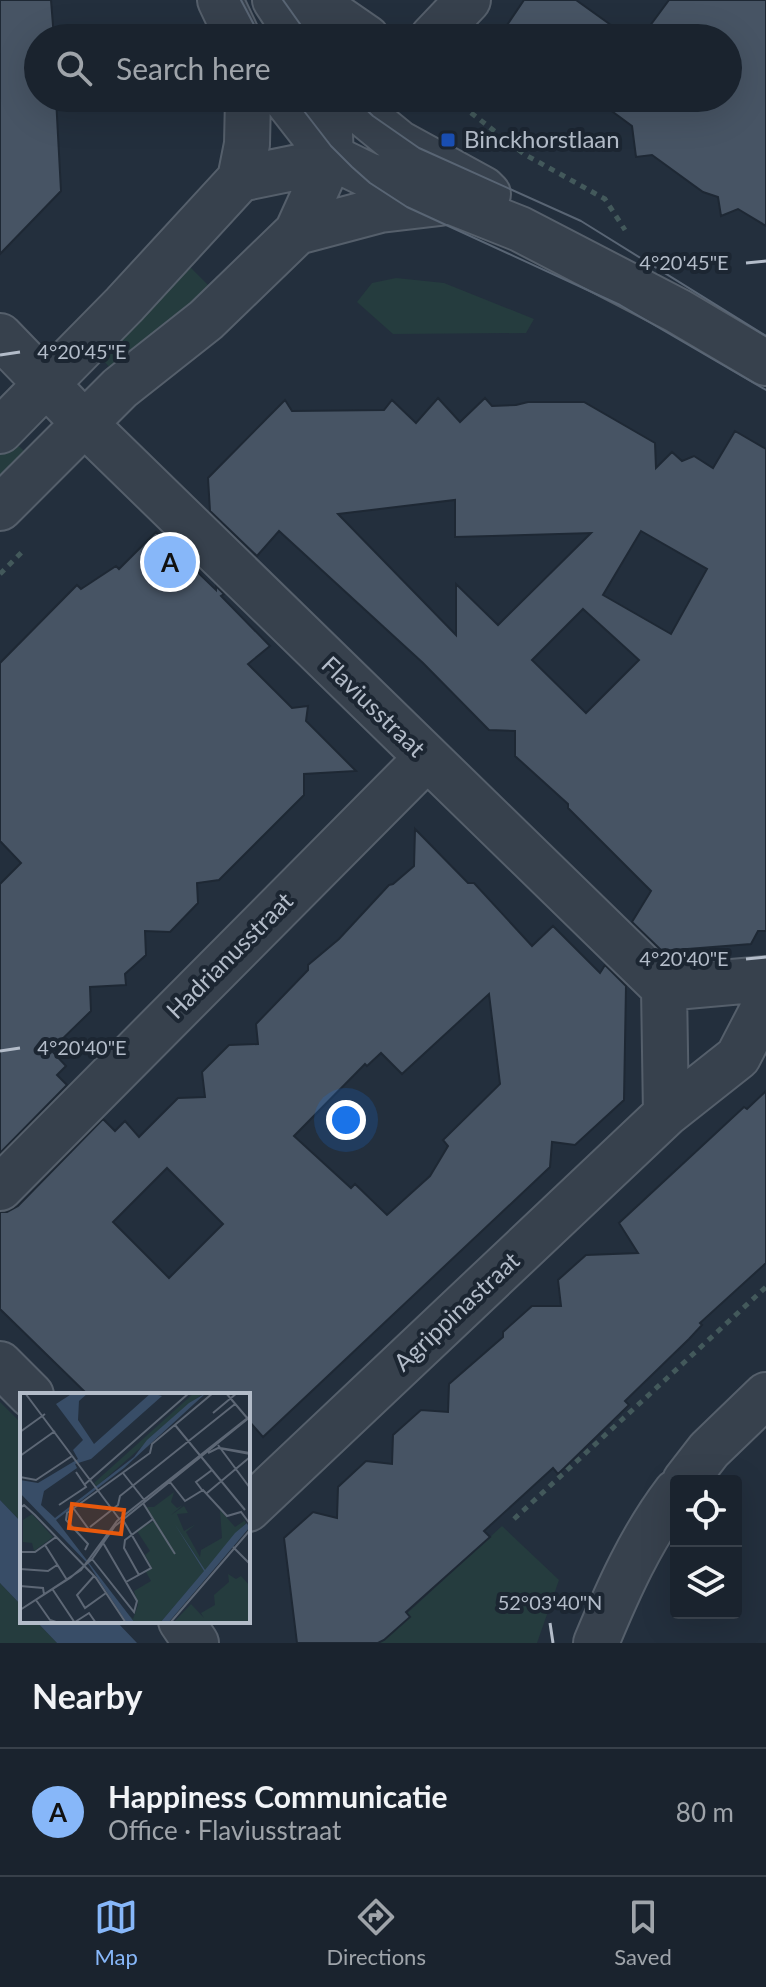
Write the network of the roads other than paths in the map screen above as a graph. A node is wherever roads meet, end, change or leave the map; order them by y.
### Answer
1 (220, 0) edge
2 (275, 0) edge
3 (318, 0) edge
4 (468, 0) edge
5 (231, 24) edge
6 (291, 24) edge
7 (347, 24) edge
8 (445, 24) edge
9 (248, 112) edge
10 (296, 112) edge
11 (329, 112) edge
12 (361, 112) edge
13 (331, 157) junction
14 (240, 179) junction
15 (451, 202) junction
16 (520, 229) junction
17 (297, 232) junction
18 (0, 336) edge
19 (766, 363) edge
20 (47, 384) junction
21 (84, 423) junction
22 (0, 431) edge
23 (0, 508) edge
24 (426, 759) junction
25 (766, 979) edge
26 (664, 988) junction
27 (766, 1003) edge
28 (666, 1114) junction
29 (0, 1188) edge
30 (0, 1364) edge
31 (29, 1393) edge
32 (766, 1395) edge
33 (690, 1475) edge
34 (670, 1500) edge
35 (250, 1507) edge
36 (182, 1623) edge
37 (196, 1643) edge
38 (596, 1643) edge

1 - 5 street
2 - 6 street
3 - 7 street
4 - 8 street
9 - 14 street
10 - 13 street
11 - 13 street
12 - 16 street
13 - 14 street
13 - 15 street
13 - 17 street
14 - 20 street
15 - 16 street
15 - 17 street
16 - 19 street
17 - 21 street
18 - 20 street
20 - 21 street
20 - 22 street
21 - 23 street
21 - 24 street, Flaviusstraat
24 - 26 street, Flaviusstraat
24 - 29 street, Hadrianusstraat
25 - 26 street
26 - 28 street
27 - 28 street, Agrippinastraat
28 - 35 street, Agrippinastraat
30 - 31 street
32 - 33 street
34 - 38 street
36 - 37 street

